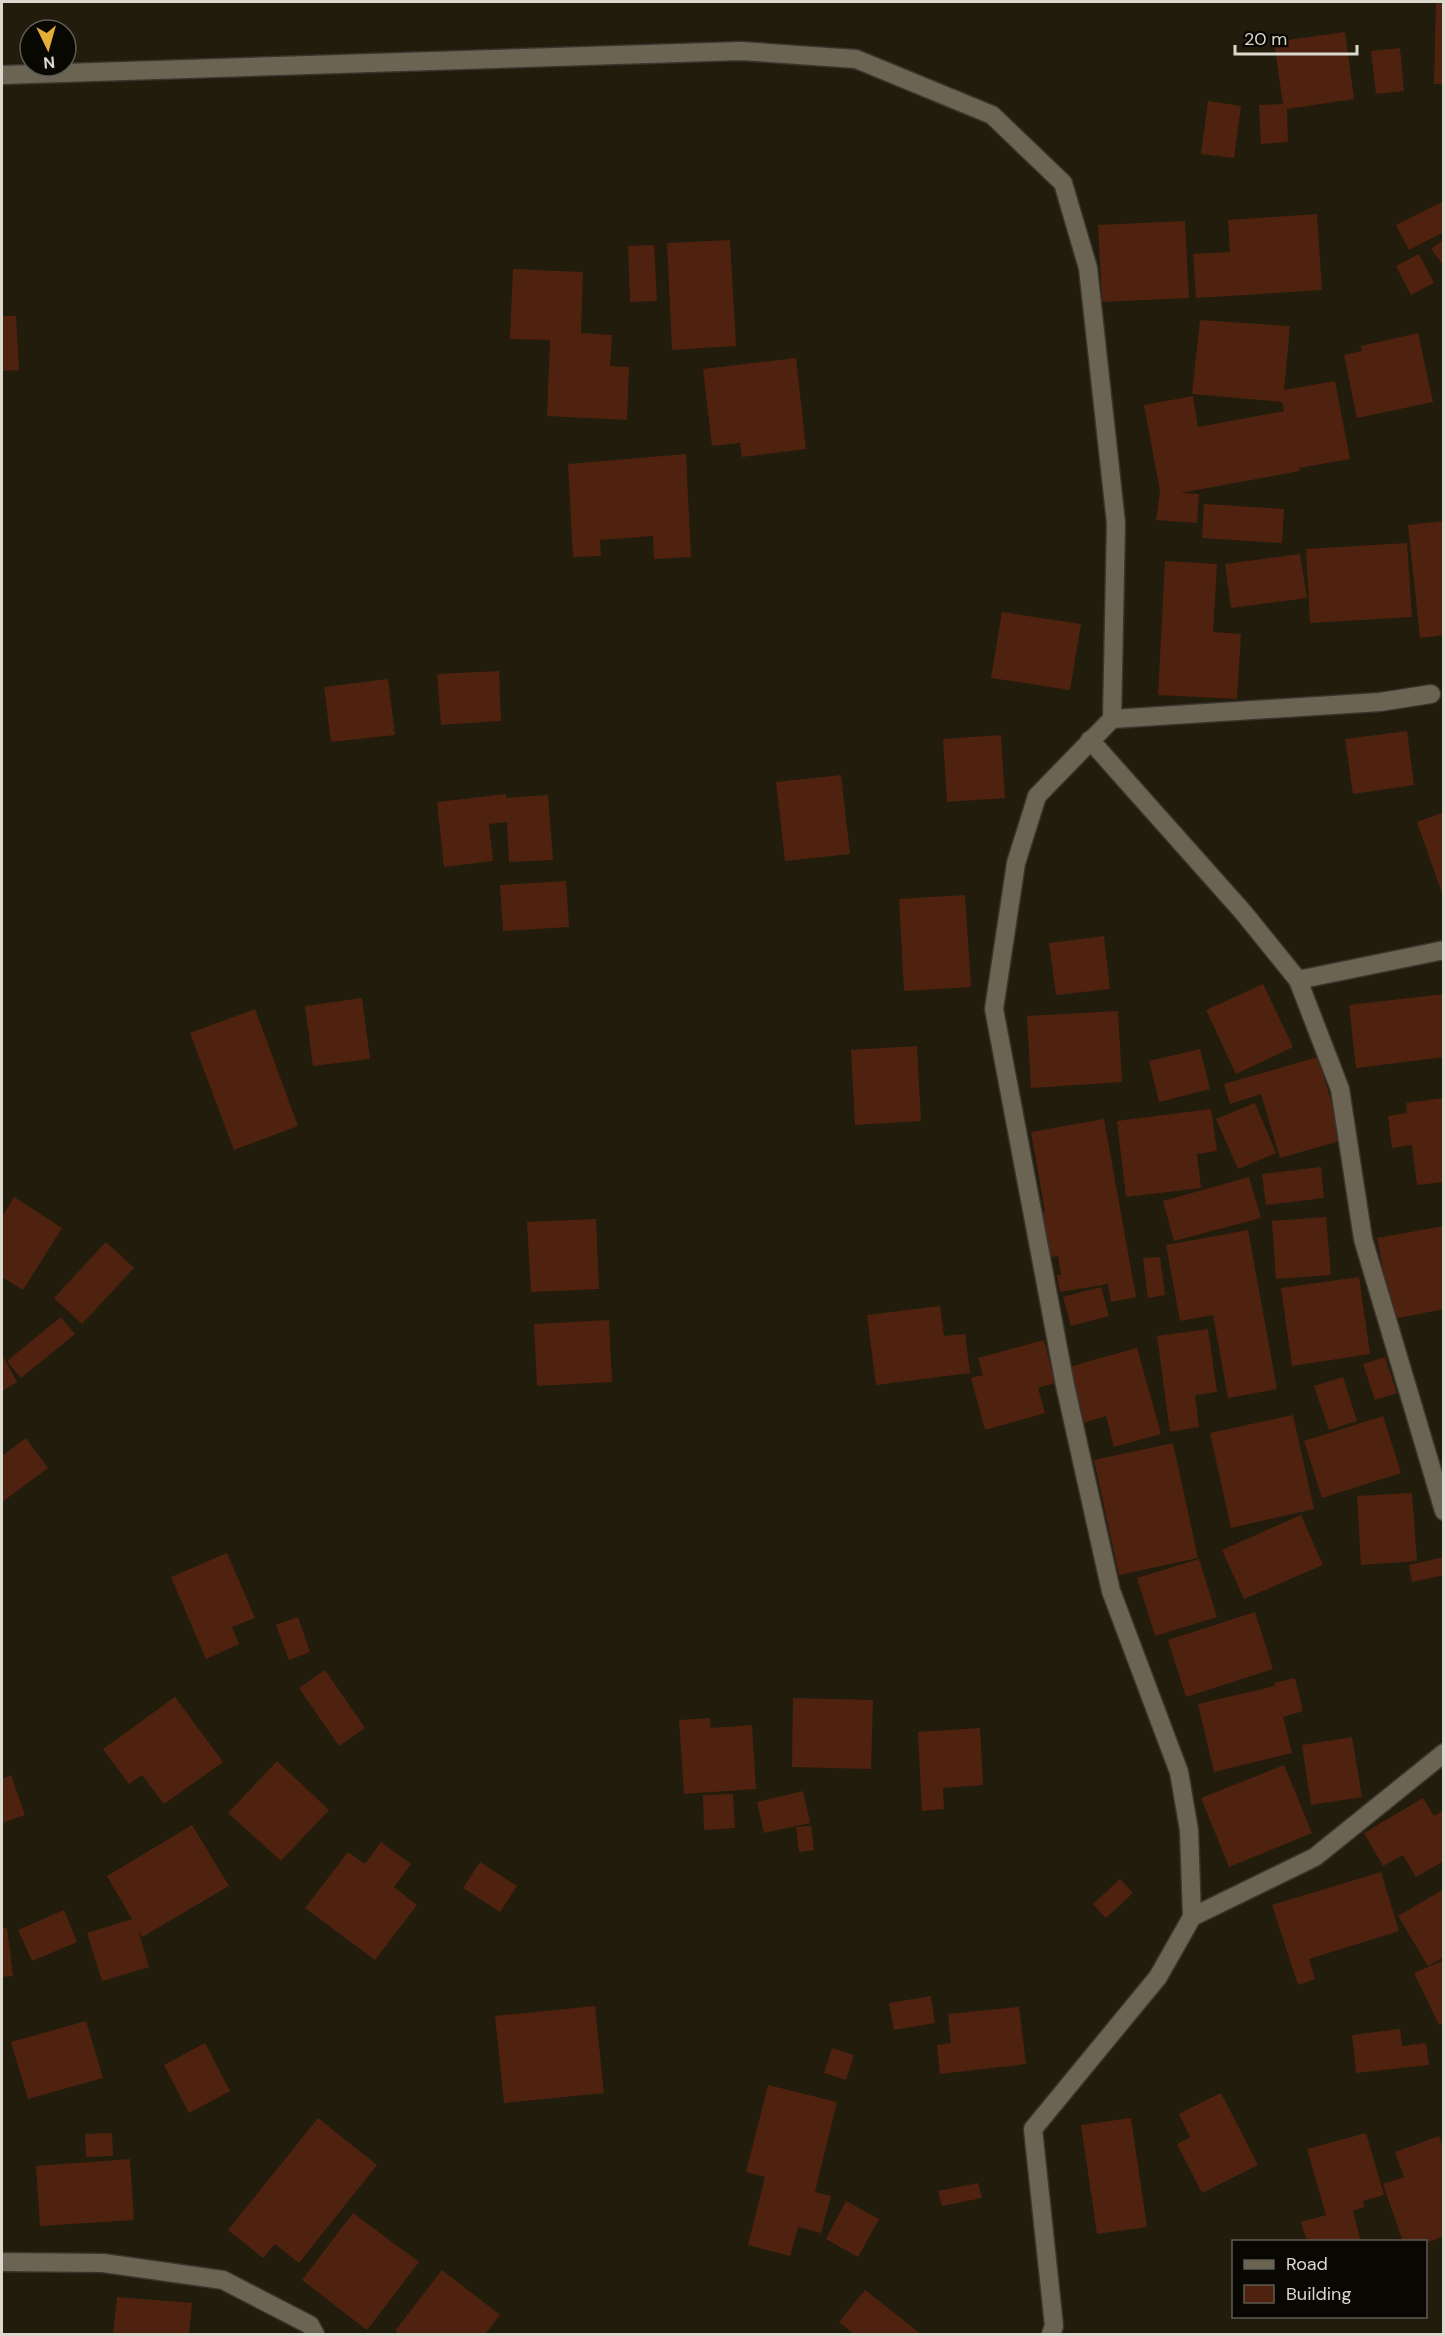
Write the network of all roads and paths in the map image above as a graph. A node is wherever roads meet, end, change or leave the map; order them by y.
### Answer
1 (2, 75) edge
2 (1431, 694) dead end
3 (1112, 719) junction
4 (1090, 741) junction
5 (1443, 950) edge
6 (1298, 980) junction
7 (1443, 1511) edge
8 (1443, 1753) edge
9 (1192, 1917) junction
10 (2, 2262) edge
11 (315, 2334) edge
12 (1052, 2334) edge

1 - 3 street
2 - 3 street
3 - 4 street
4 - 6 street
4 - 9 street
5 - 6 street
6 - 7 street
8 - 9 street
9 - 12 street
10 - 11 street

